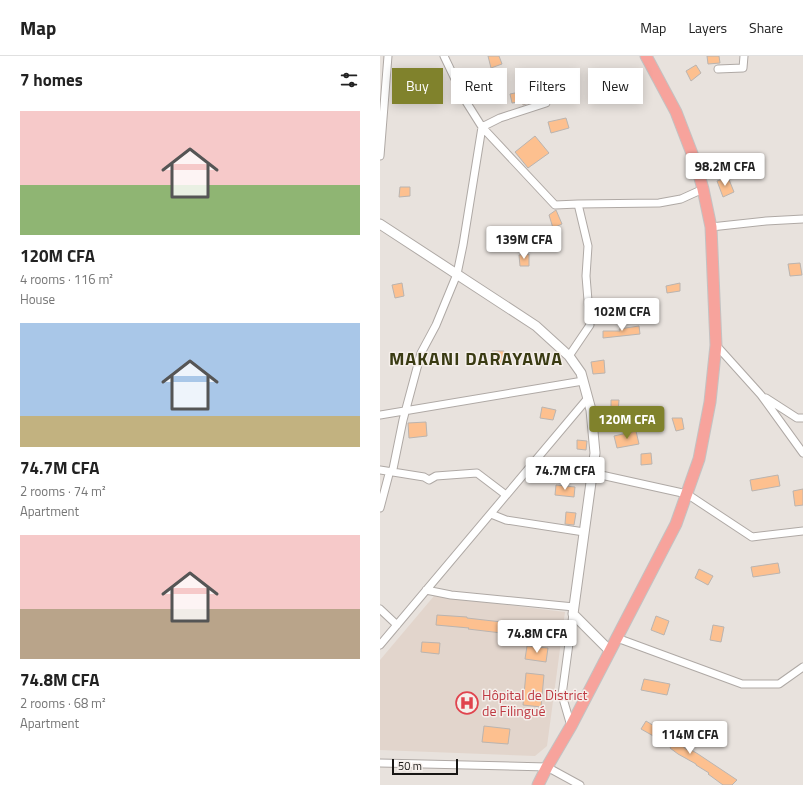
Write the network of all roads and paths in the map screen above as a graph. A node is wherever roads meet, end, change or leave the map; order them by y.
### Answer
1 (388, 56) edge
2 (444, 56) edge
3 (646, 56) edge
4 (744, 56) edge
5 (718, 69) dead end
6 (543, 104) edge
7 (482, 126) junction
8 (380, 156) edge
9 (703, 190) junction
10 (578, 204) junction
11 (803, 219) edge
12 (380, 224) edge
13 (711, 227) junction
14 (457, 274) junction
15 (716, 345) junction
16 (569, 356) junction
17 (583, 381) junction
18 (761, 395) junction
19 (588, 398) junction
20 (406, 410) junction
21 (380, 415) edge
22 (803, 418) edge
23 (803, 453) edge
24 (380, 470) edge
25 (391, 472) junction
26 (592, 473) junction
27 (687, 494) junction
28 (506, 495) junction
29 (380, 508) edge
30 (490, 514) junction
31 (803, 530) edge
32 (584, 532) junction
33 (426, 590) junction
34 (380, 609) edge
35 (573, 611) junction
36 (397, 626) junction
37 (617, 638) junction
38 (380, 645) edge
39 (610, 651) junction
40 (803, 667) edge
41 (571, 726) junction
42 (380, 763) edge
43 (547, 767) junction
44 (538, 785) edge
45 (580, 785) edge

1 - 8 street
2 - 7 street
3 - 9 main road
4 - 5 street
6 - 7 street
7 - 10 street
7 - 14 street
9 - 10 street
9 - 13 main road
10 - 16 street
11 - 13 street
12 - 14 street
13 - 15 main road
14 - 16 street
14 - 20 street
15 - 18 street
15 - 27 main road
16 - 17 street
17 - 19 street
17 - 20 street
18 - 22 street
18 - 23 street
19 - 26 street
19 - 28 street
20 - 21 street
20 - 25 street
24 - 25 street
25 - 28 street
25 - 29 street
26 - 27 street
26 - 32 street
27 - 31 street
27 - 37 main road
28 - 30 street
30 - 32 street
30 - 33 street
32 - 35 street
33 - 35 street
33 - 36 street
34 - 36 street
35 - 39 street
35 - 41 street
36 - 38 street
37 - 39 main road
37 - 40 street
39 - 41 main road
41 - 43 main road
42 - 43 street
43 - 44 main road
43 - 45 street

